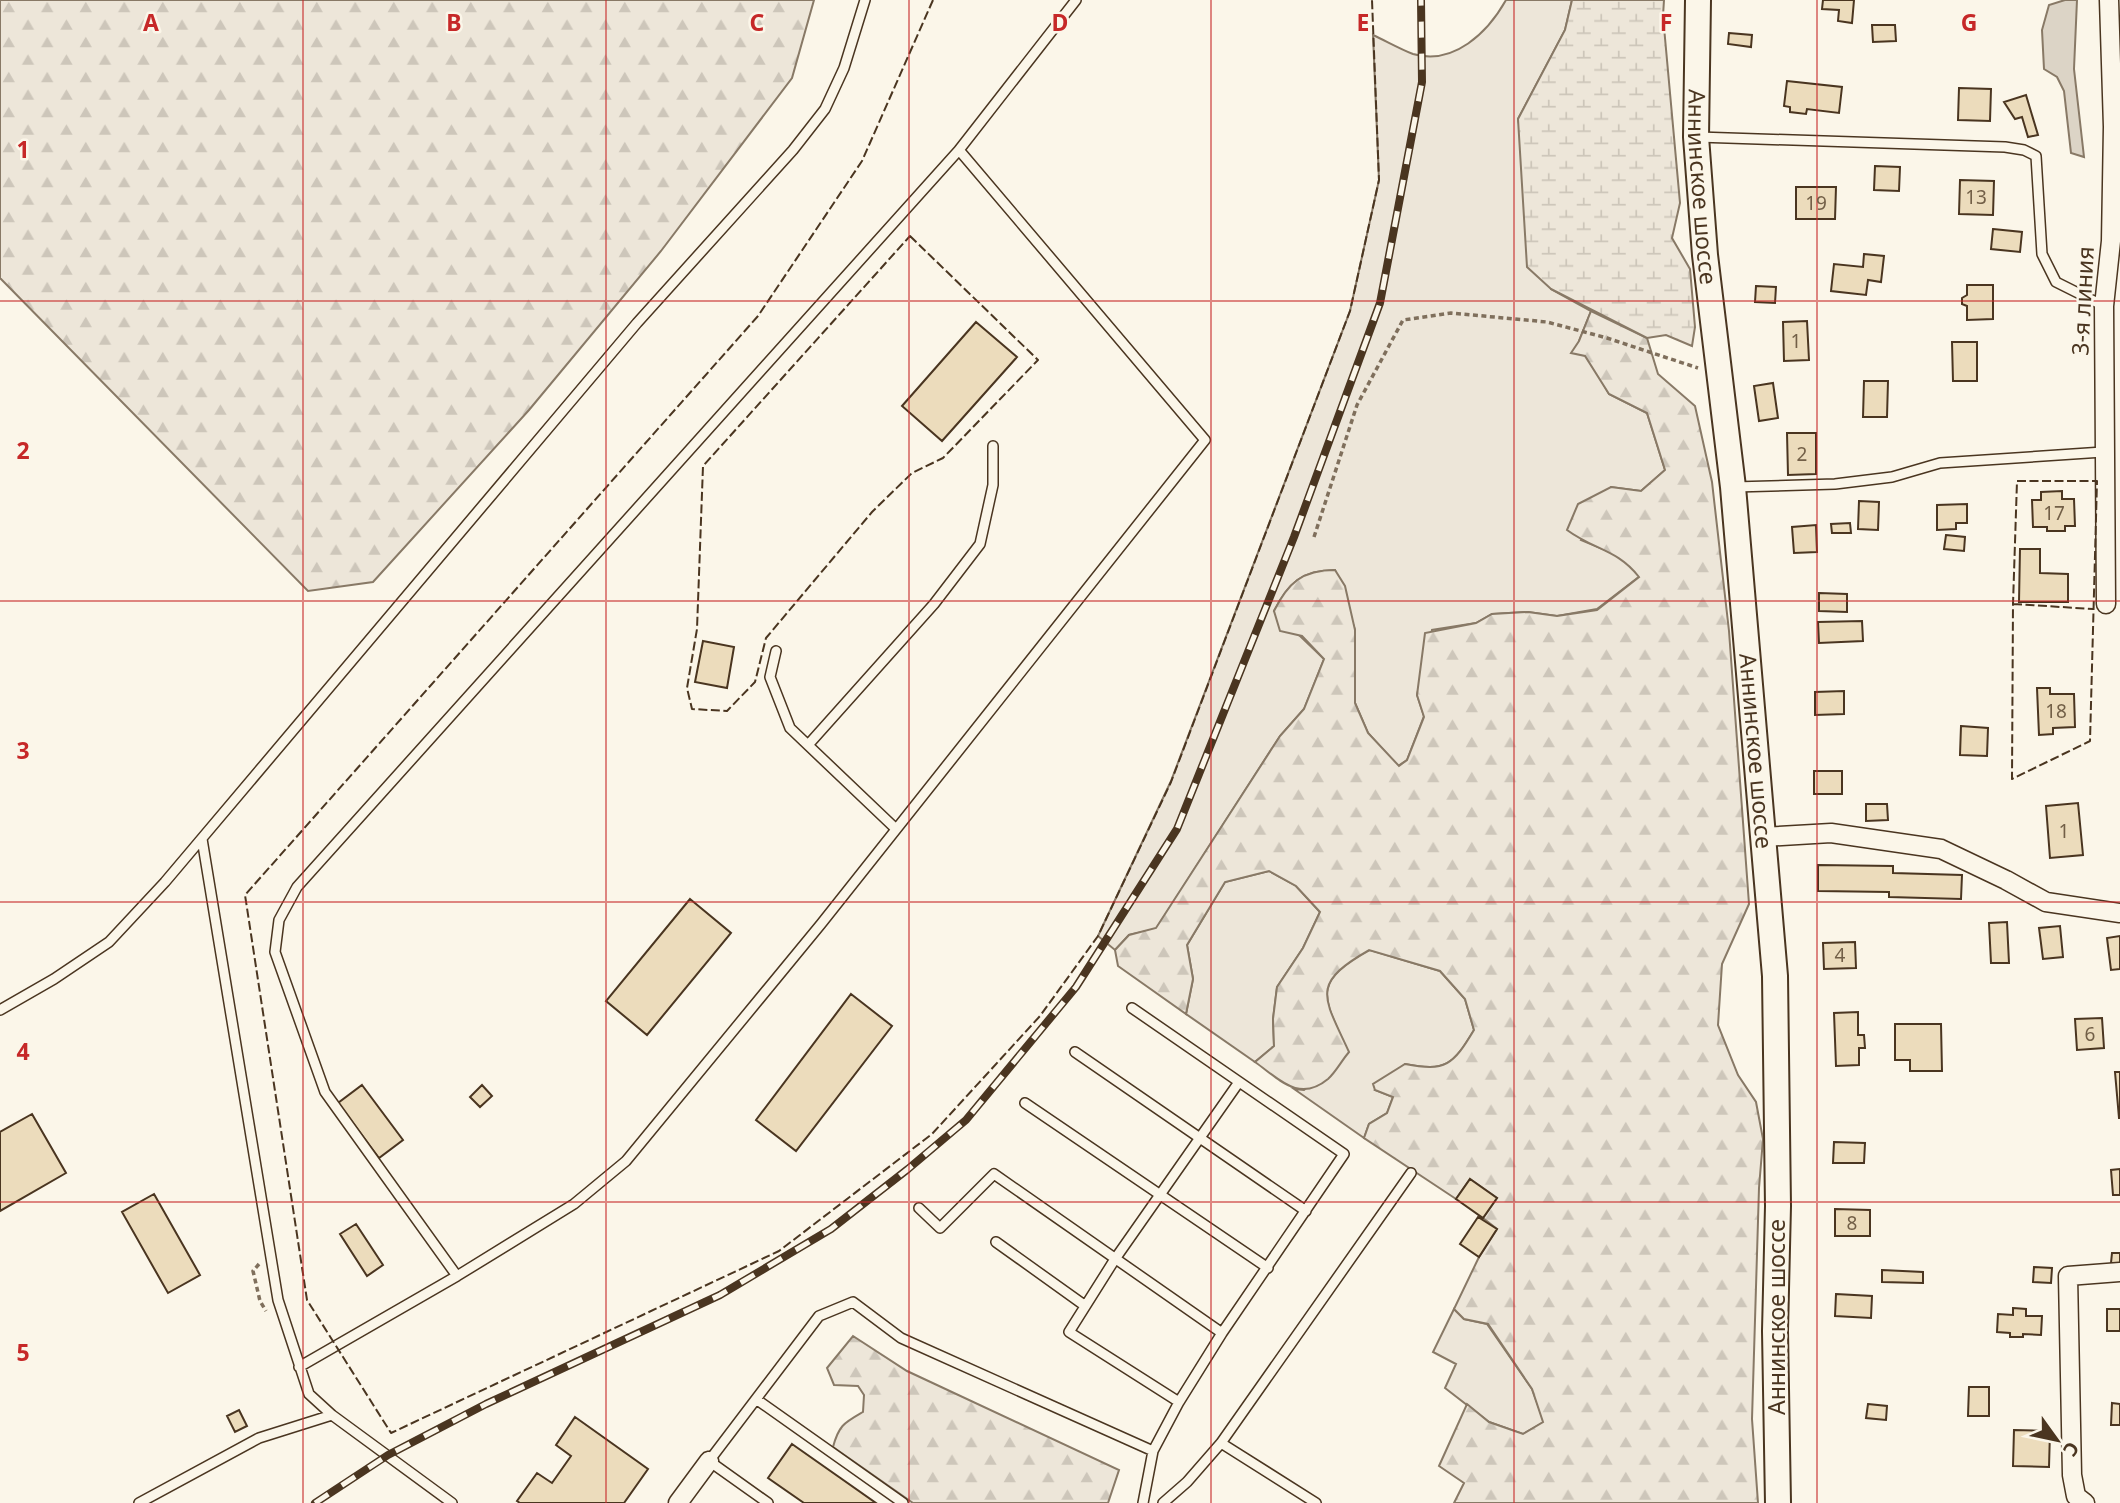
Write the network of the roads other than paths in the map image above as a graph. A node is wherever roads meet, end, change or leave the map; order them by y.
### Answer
1 (865, 0) edge
2 (1076, 0) edge
3 (1698, 0) edge
4 (2109, 0) edge
5 (1696, 137) junction
6 (959, 150) junction
7 (2104, 306) junction
8 (993, 446) dead end
9 (2104, 453) junction
10 (1733, 487) junction
11 (2106, 604) dead end
12 (776, 651) dead end
13 (808, 745) junction
14 (897, 829) junction
15 (1763, 837) junction
16 (202, 839) junction
17 (2120, 914) edge
18 (1132, 1008) dead end
19 (0, 1010) edge
20 (1075, 1052) dead end
21 (1239, 1082) junction
22 (1025, 1103) dead end
23 (1201, 1138) junction
24 (1410, 1173) dead end
25 (1161, 1196) junction
26 (919, 1208) dead end
27 (1306, 1211) junction
28 (996, 1242) dead end
29 (1115, 1259) junction
30 (1268, 1268) junction
31 (2120, 1272) edge
32 (457, 1276) junction
33 (1084, 1305) junction
34 (1222, 1333) junction
35 (299, 1367) junction
36 (756, 1399) junction
37 (1179, 1402) junction
38 (332, 1415) junction
39 (1221, 1443) junction
40 (1153, 1451) junction
41 (709, 1461) junction
42 (139, 1503) edge
43 (452, 1503) edge
44 (678, 1503) edge
45 (768, 1503) edge
46 (903, 1503) edge
47 (1143, 1503) edge
48 (1163, 1503) edge
49 (1316, 1503) edge
50 (1778, 1503) edge
51 (2085, 1503) edge

1 - 16 lane
2 - 6 lane
3 - 5 main road, Аннинское шоссе
4 - 7 street, 3-я линия
5 - 7 lane
5 - 10 main road, Аннинское шоссе
6 - 14 lane
6 - 32 lane
7 - 9 street, 3-я линия
8 - 13 lane
9 - 10 lane
9 - 11 street, 3-я линия
10 - 15 main road, Аннинское шоссе
12 - 13 lane
13 - 14 lane
14 - 32 lane
15 - 17 street
15 - 50 main road, Аннинское шоссе
16 - 19 lane
16 - 35 lane
18 - 21 lane
20 - 23 lane
21 - 23 lane
21 - 27 lane
22 - 25 lane
23 - 25 lane
23 - 27 lane
24 - 39 lane
25 - 29 lane
25 - 30 lane
26 - 29 lane
27 - 30 lane
28 - 33 lane
29 - 33 lane
29 - 34 lane
30 - 34 lane
31 - 51 street
32 - 35 lane
33 - 37 lane
34 - 37 lane
35 - 38 lane
36 - 40 lane
36 - 41 lane
36 - 46 lane
37 - 40 lane
38 - 42 lane
38 - 43 lane
39 - 48 lane
39 - 49 lane
40 - 47 lane
41 - 44 street
41 - 45 lane

